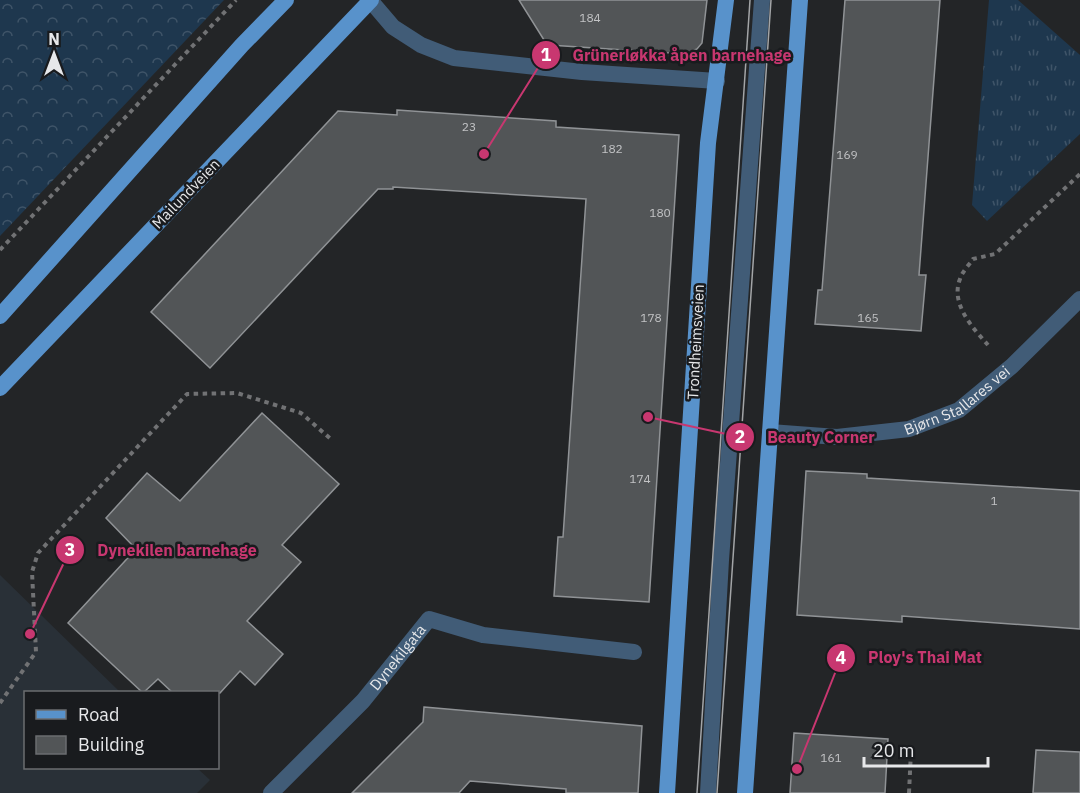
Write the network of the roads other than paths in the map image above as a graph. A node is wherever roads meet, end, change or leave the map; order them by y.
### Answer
1 (286, 0) edge
2 (370, 0) edge
3 (726, 0) edge
4 (762, 0) edge
5 (800, 0) edge
6 (717, 81) junction
7 (1080, 299) edge
8 (0, 316) edge
9 (0, 388) edge
10 (770, 432) junction
11 (633, 652) dead end
12 (271, 793) edge
13 (667, 793) edge
14 (708, 793) edge
15 (746, 793) edge

1 - 8 main road
2 - 6 street, Mailundveien
2 - 9 main road, Mailundveien
3 - 6 main road, Trondheimsveien
4 - 14 street
5 - 10 main road
6 - 13 main road, Trondheimsveien
7 - 10 street, Bjørn Stallares vei
10 - 15 main road
11 - 12 street, Dynekilgata

